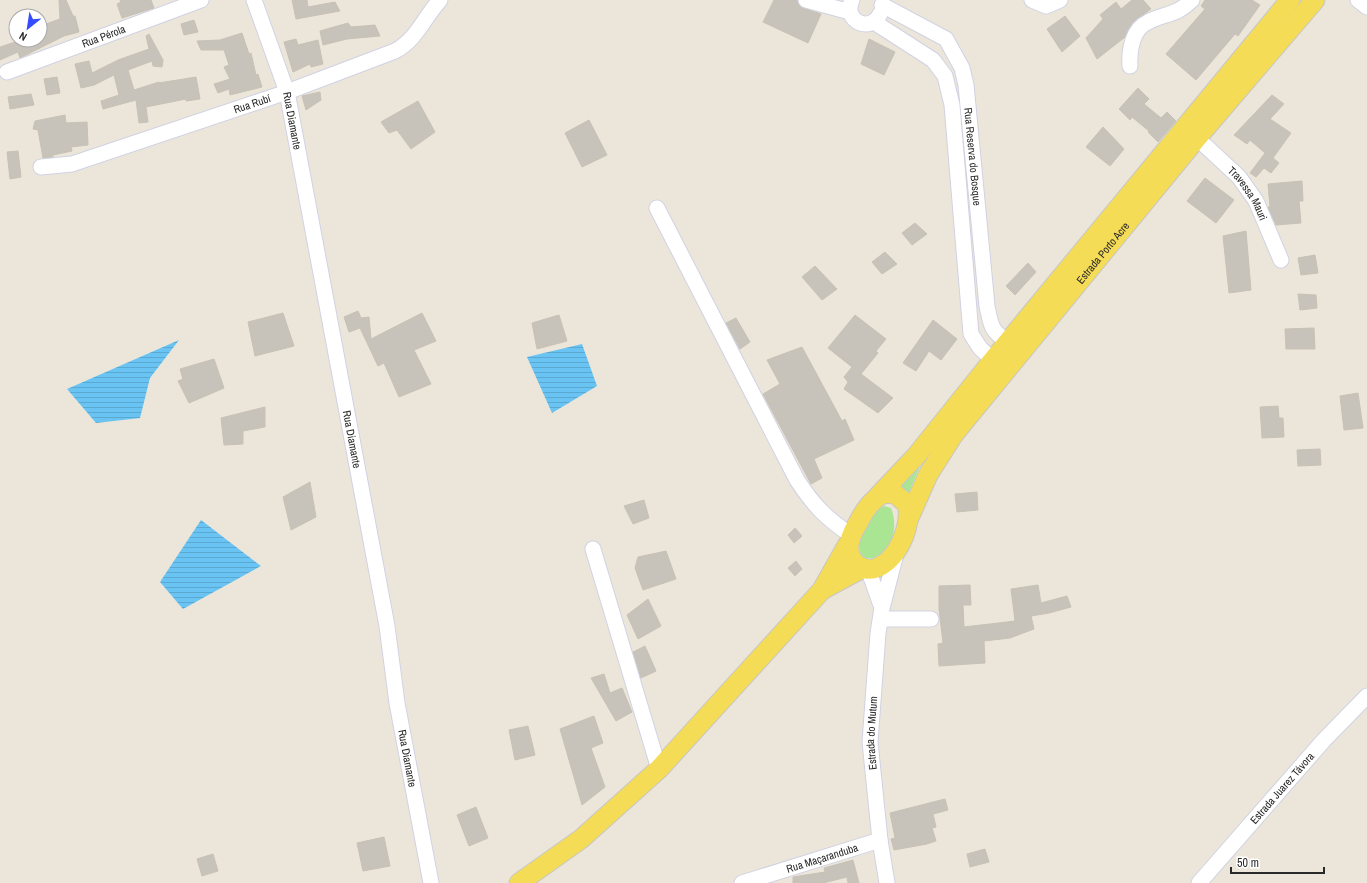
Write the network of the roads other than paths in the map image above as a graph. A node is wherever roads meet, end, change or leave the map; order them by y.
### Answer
1 (201, 0) edge
2 (254, 0) edge
3 (440, 0) edge
4 (806, 0) edge
5 (1032, 0) edge
6 (1060, 0) edge
7 (1192, 0) edge
8 (1290, 0) edge
9 (1315, 0) edge
10 (1358, 0) edge
11 (880, 3) edge
12 (851, 6) edge
13 (1367, 8) edge
14 (874, 22) junction
15 (918, 24) junction
16 (946, 39) junction
17 (909, 44) junction
18 (933, 60) junction
19 (1130, 66) dead end
20 (7, 72) dead end
21 (287, 92) junction
22 (1197, 138) junction
23 (41, 167) dead end
24 (657, 208) dead end
25 (1281, 260) dead end
26 (1008, 342) junction
27 (993, 360) junction
28 (879, 495) junction
29 (909, 518) junction
30 (850, 540) junction
31 (593, 549) dead end
32 (897, 549) junction
33 (866, 568) junction
34 (822, 590) junction
35 (882, 614) junction
36 (931, 619) dead end
37 (1367, 696) edge
38 (659, 769) junction
39 (880, 840) junction
40 (431, 883) edge
41 (519, 883) edge
42 (742, 883) edge
43 (887, 883) edge
44 (1199, 883) edge

1 - 20 street, Rua Pérola
2 - 21 street, Rua Diamante
3 - 21 street, Rua Rubí
4 - 12 street, Rua Reserva do Bosque
5 - 6 street
7 - 19 street
8 - 26 main road, Estrada Porto Acre
9 - 22 main road, Estrada Porto Acre
10 - 13 street
11 - 14 street
11 - 15 street
12 - 14 street, Rua Reserva do Bosque
14 - 17 street, Rua Reserva do Bosque
15 - 16 street
15 - 17 street
16 - 18 street
16 - 26 street, Rua Reserva do Bosque
17 - 18 street, Rua Reserva do Bosque
18 - 27 street, Rua Reserva do Bosque
21 - 23 street, Rua Rubí
21 - 40 street, Rua Diamante
22 - 25 street, Travessa Mauri
22 - 29 main road, Estrada Porto Acre
24 - 30 street
26 - 27 main road, Estrada Porto Acre
27 - 28 main road, Estrada Porto Acre
28 - 29 main road
28 - 30 main road
29 - 32 main road
30 - 33 main road
30 - 34 main road
31 - 38 street
32 - 33 main road
32 - 35 street, Estrada do Mutum
33 - 34 main road
33 - 35 street, Estrada do Mutum
34 - 38 main road
35 - 36 street
35 - 39 street, Estrada do Mutum
37 - 44 street, Estrada Juarez Távora
38 - 41 main road
39 - 42 street, Rua Maçaranduba
39 - 43 street, Estrada do Mutum

